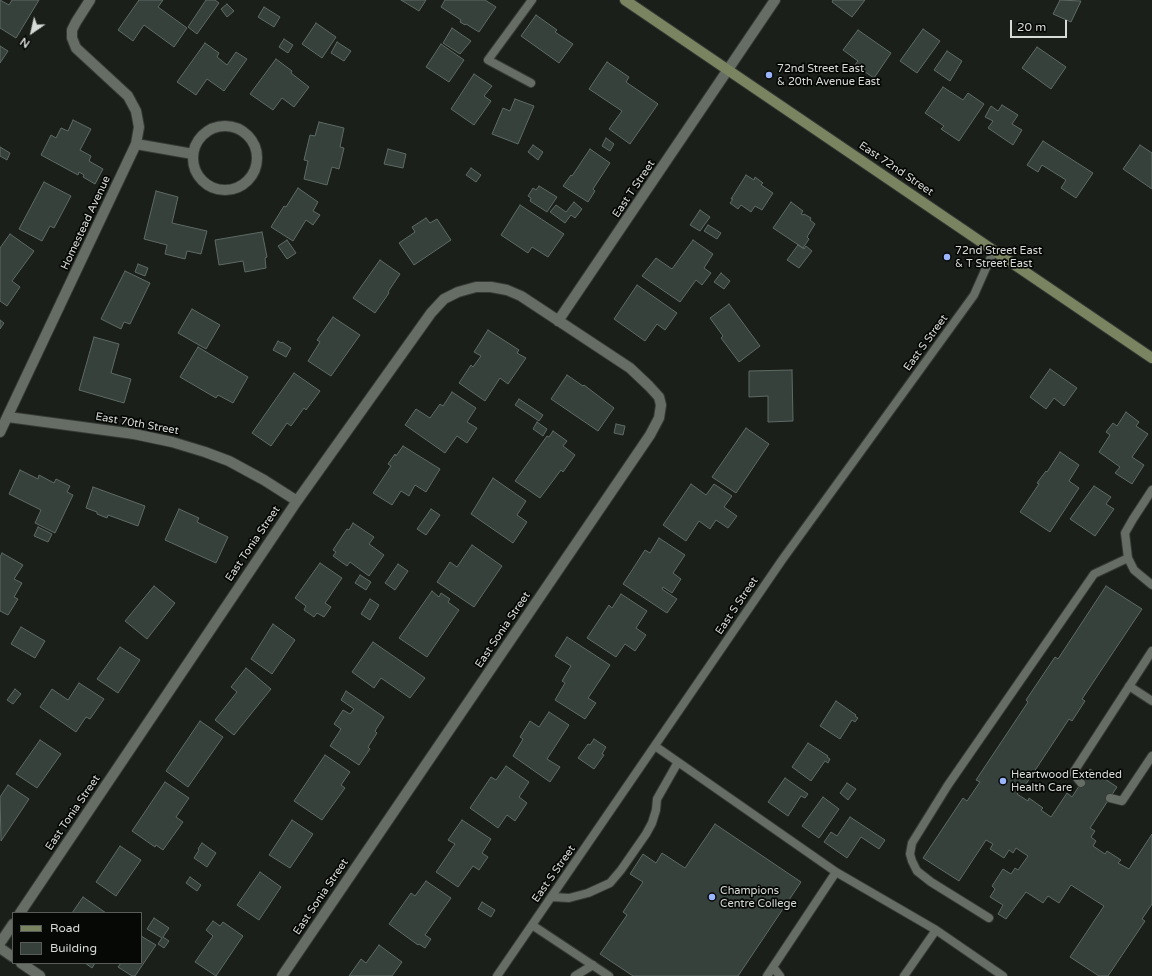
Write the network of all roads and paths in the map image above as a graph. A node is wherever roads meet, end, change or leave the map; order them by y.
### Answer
1 (90, 0) edge
2 (532, 0) edge
3 (625, 0) edge
4 (776, 0) edge
5 (729, 70) junction
6 (531, 83) dead end
7 (136, 144) junction
8 (193, 154) junction
9 (994, 250) junction
10 (558, 321) junction
11 (1152, 358) edge
12 (8, 417) junction
13 (0, 432) edge
14 (1152, 490) edge
15 (297, 501) junction
16 (1128, 558) junction
17 (1152, 585) edge
18 (1152, 650) edge
19 (1129, 686) junction
20 (1152, 701) edge
21 (654, 746) junction
22 (1152, 756) edge
23 (678, 762) junction
24 (1081, 782) dead end
25 (1110, 798) dead end
26 (836, 872) junction
27 (552, 896) junction
28 (21, 912) edge
29 (989, 918) dead end
30 (12, 925) edge
31 (532, 925) junction
32 (936, 930) junction
33 (0, 943) edge
34 (0, 948) edge
35 (12, 956) edge
36 (22, 964) edge
37 (593, 965) junction
38 (773, 967) junction
39 (40, 976) edge
40 (282, 976) edge
41 (497, 976) edge
42 (576, 976) edge
43 (609, 976) edge
44 (767, 976) edge
45 (780, 976) edge
46 (904, 976) edge
47 (1003, 976) edge

1 - 7 street, Homestead Avenue
2 - 6 lane
3 - 5 main road, East 72nd Street
4 - 5 street, East T Street
5 - 9 main road, East 72nd Street
5 - 10 street, East T Street
7 - 8 street
7 - 12 street, Homestead Avenue
8 - 8 street
9 - 11 main road, East 72nd Street
9 - 21 lane, East S Street
10 - 15 street, East Tonia Street
10 - 40 street, East Sonia Street
12 - 13 street, Homestead Avenue
12 - 15 street, East 70th Street
14 - 16 lane
15 - 28 street, East Tonia Street
16 - 17 lane
16 - 29 lane
18 - 19 lane
19 - 20 lane
19 - 24 lane
21 - 23 lane
21 - 27 lane, East S Street
22 - 25 lane
23 - 26 lane
23 - 27 lane
26 - 32 lane
26 - 38 lane
27 - 31 lane, East S Street
30 - 33 street
31 - 37 lane
31 - 41 lane, East S Street
32 - 46 lane
32 - 47 lane
34 - 35 street
36 - 39 street
37 - 42 lane
37 - 43 lane
38 - 44 lane
38 - 45 lane

